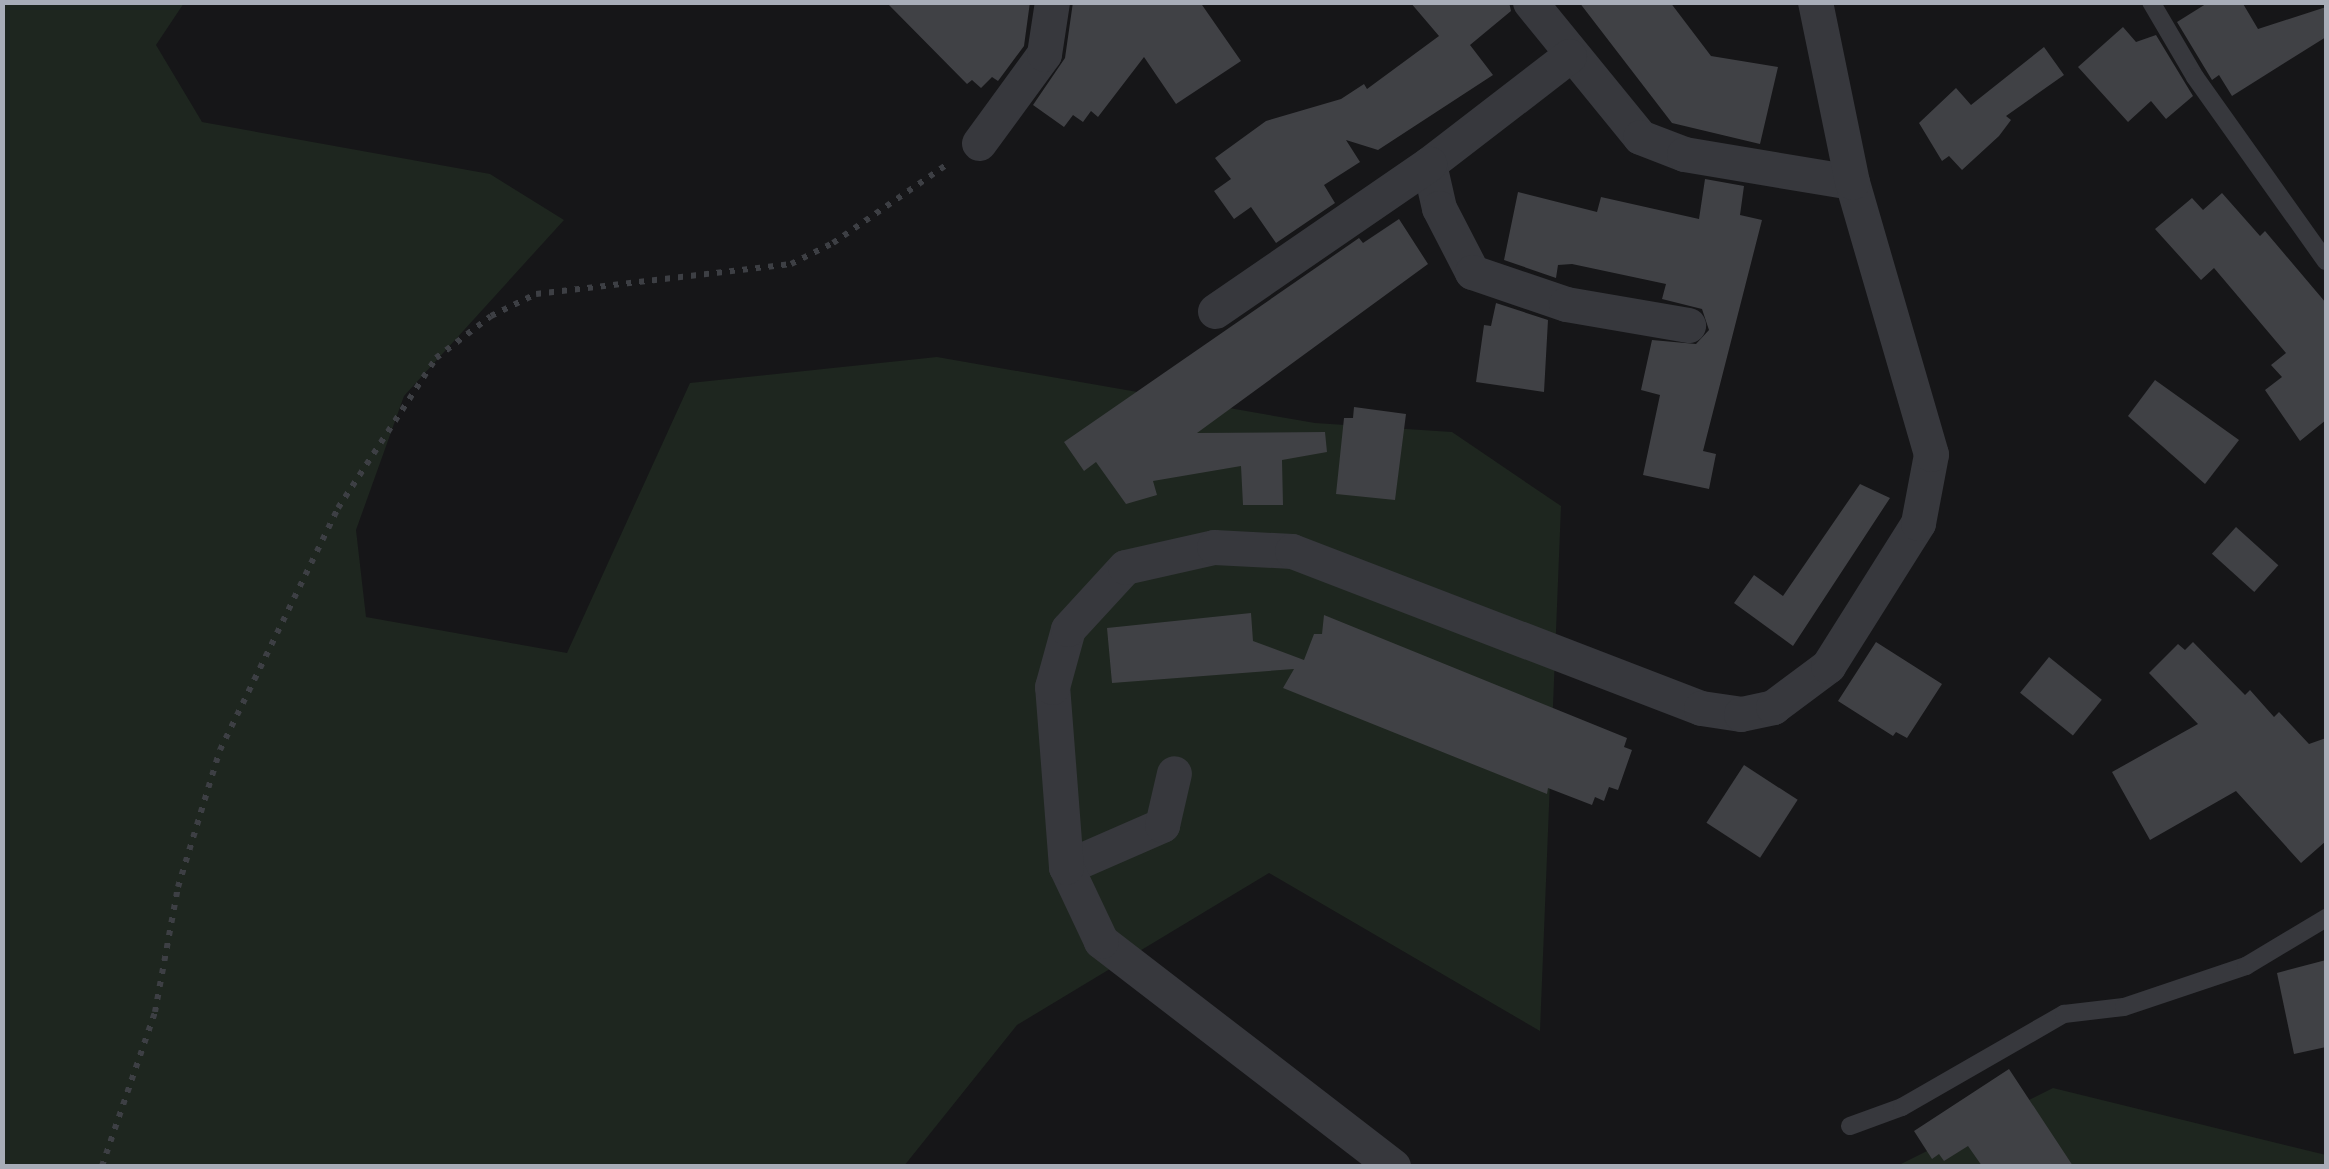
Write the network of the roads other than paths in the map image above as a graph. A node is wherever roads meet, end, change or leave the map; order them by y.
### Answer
1 (1052, 2) edge
2 (1530, 2) edge
3 (1815, 2) edge
4 (2151, 2) edge
5 (1569, 56) junction
6 (979, 143) road end
7 (1429, 164) junction
8 (1852, 182) junction
9 (2326, 260) edge
10 (1215, 311) dead end
11 (1688, 325) dead end
12 (1174, 773) dead end
13 (1066, 867) junction
14 (2326, 918) edge
15 (1850, 1126) dead end
16 (1393, 1166) edge

1 - 6 street
2 - 5 street
3 - 8 street
4 - 9 lane
5 - 7 street
5 - 8 street
7 - 10 street
7 - 11 street
8 - 13 street
12 - 13 street
13 - 16 street
14 - 15 lane

